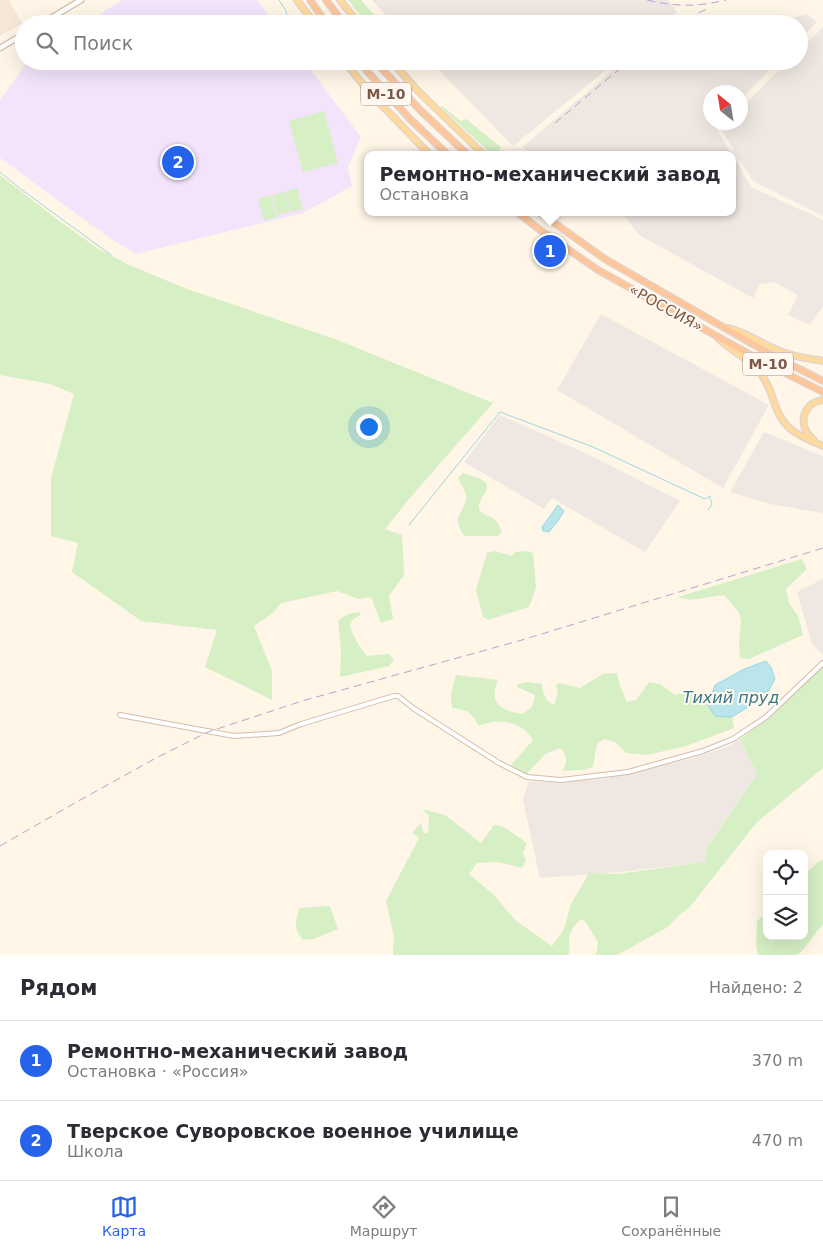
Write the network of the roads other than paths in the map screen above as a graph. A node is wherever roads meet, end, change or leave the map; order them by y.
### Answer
1 (81, 0) edge
2 (298, 0) edge
3 (310, 0) edge
4 (326, 0) edge
5 (340, 0) edge
6 (56, 15) edge
7 (309, 15) edge
8 (321, 15) edge
9 (337, 15) edge
10 (352, 15) edge
11 (15, 39) edge
12 (0, 48) edge
13 (351, 70) edge
14 (366, 70) edge
15 (383, 70) edge
16 (399, 70) edge
17 (426, 151) edge
18 (444, 151) edge
19 (464, 151) edge
20 (480, 151) edge
21 (522, 216) edge
22 (544, 216) edge
23 (722, 327) junction
24 (714, 334) junction
25 (823, 361) edge
26 (823, 381) edge
27 (823, 392) edge
28 (823, 400) edge
29 (823, 446) edge
30 (823, 663) edge
31 (120, 715) dead end

1 - 6 street
2 - 7 main road
3 - 8 highway
4 - 9 highway
5 - 10 main road
11 - 12 street
13 - 17 main road
14 - 18 highway, М-10
15 - 19 highway, М-10
16 - 20 main road
21 - 24 highway, «РОССИЯ» / М-10
22 - 23 highway, «РОССИЯ» / М-10
23 - 25 main road
23 - 26 highway, «РОССИЯ» / М-10
24 - 27 highway, «РОССИЯ» / М-10
24 - 29 main road
28 - 29 main road
30 - 31 street

